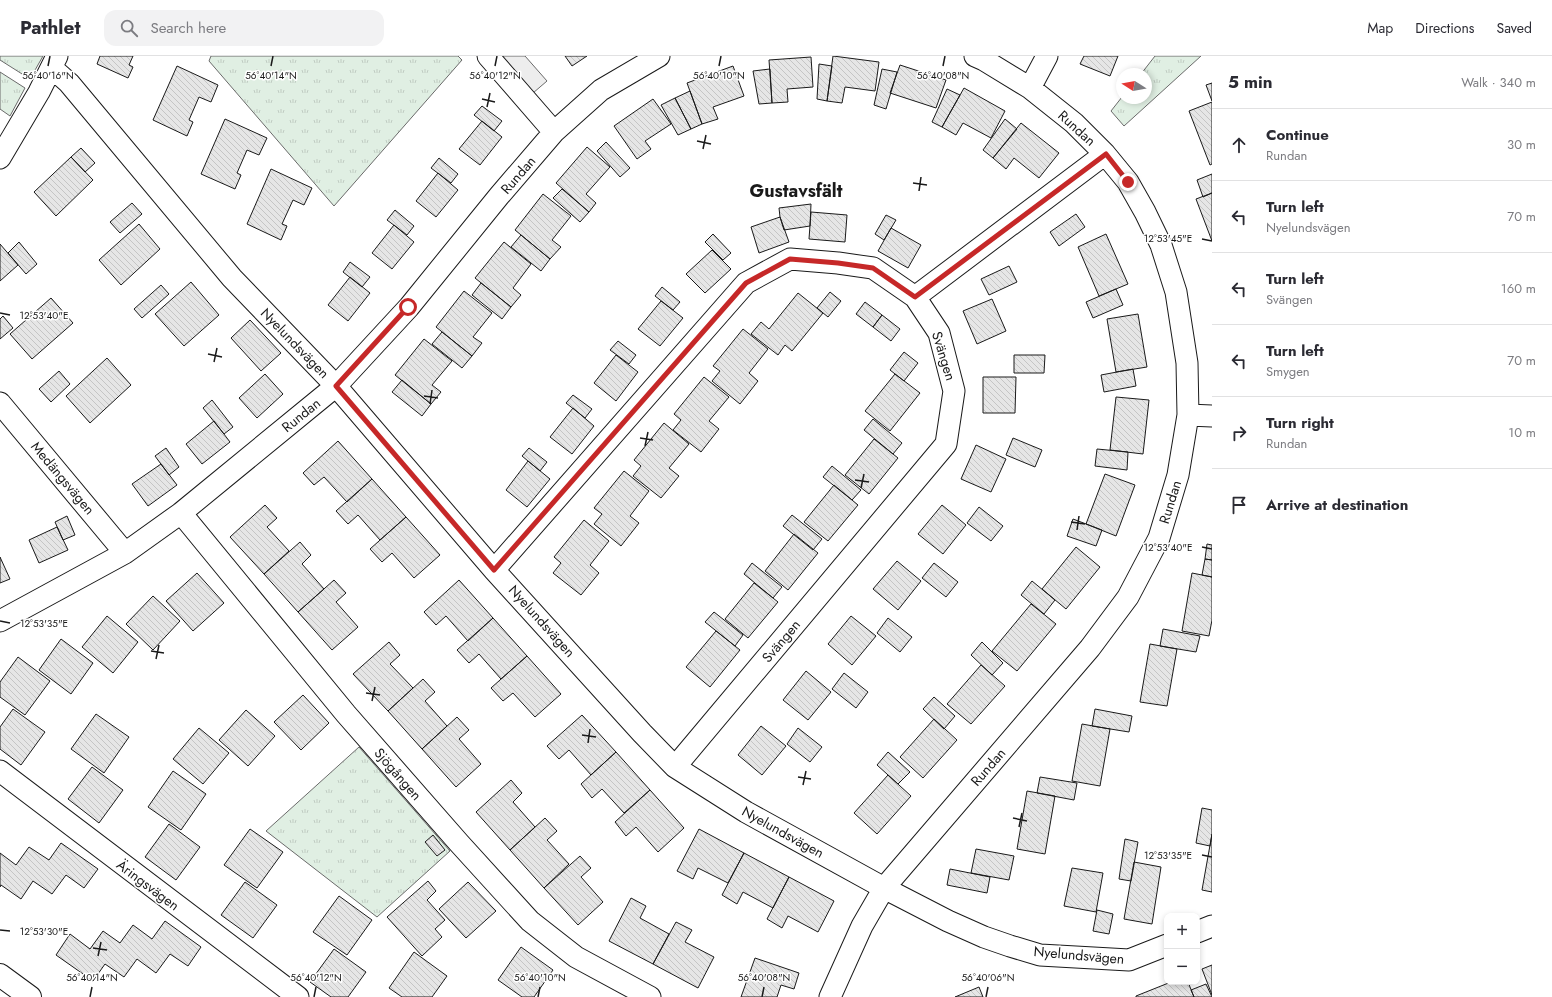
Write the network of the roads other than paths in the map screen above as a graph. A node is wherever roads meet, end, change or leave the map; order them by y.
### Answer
1 (488, 56) edge
2 (659, 56) edge
3 (975, 56) edge
4 (1047, 56) edge
5 (54, 62) edge
6 (1030, 88) junction
7 (554, 132) junction
8 (1106, 154) junction
9 (0, 158) edge
10 (915, 297) junction
11 (336, 386) junction
12 (0, 403) edge
13 (1188, 415) junction
14 (1212, 416) edge
15 (181, 513) junction
16 (125, 553) junction
17 (494, 570) junction
18 (0, 621) edge
19 (675, 767) junction
20 (0, 771) edge
21 (884, 888) junction
22 (1212, 926) edge
23 (1200, 931) edge
24 (1164, 946) edge
25 (0, 975) edge
26 (30, 997) edge
27 (298, 997) edge
28 (650, 997) edge
29 (830, 997) edge

1 - 7 street
2 - 7 street, Rundan
3 - 6 street, Rundan
4 - 6 street
5 - 9 street
5 - 11 street, Nyelundsvägen
6 - 8 street, Rundan
7 - 11 street, Rundan
8 - 10 street
8 - 13 street, Rundan
10 - 17 street, Svängen
10 - 19 street, Svängen
11 - 15 street, Rundan
11 - 17 street, Nyelundsvägen
12 - 16 street, Medängsvägen
13 - 14 street
13 - 21 street, Rundan
15 - 16 street, Rundan
15 - 28 street, Sjögången
16 - 18 street, Rundan
17 - 19 street, Nyelundsvägen
19 - 21 street, Nyelundsvägen
20 - 27 street, Äringsvägen
21 - 24 street, Nyelundsvägen
21 - 29 street, Rundan
22 - 23 street
25 - 26 street

